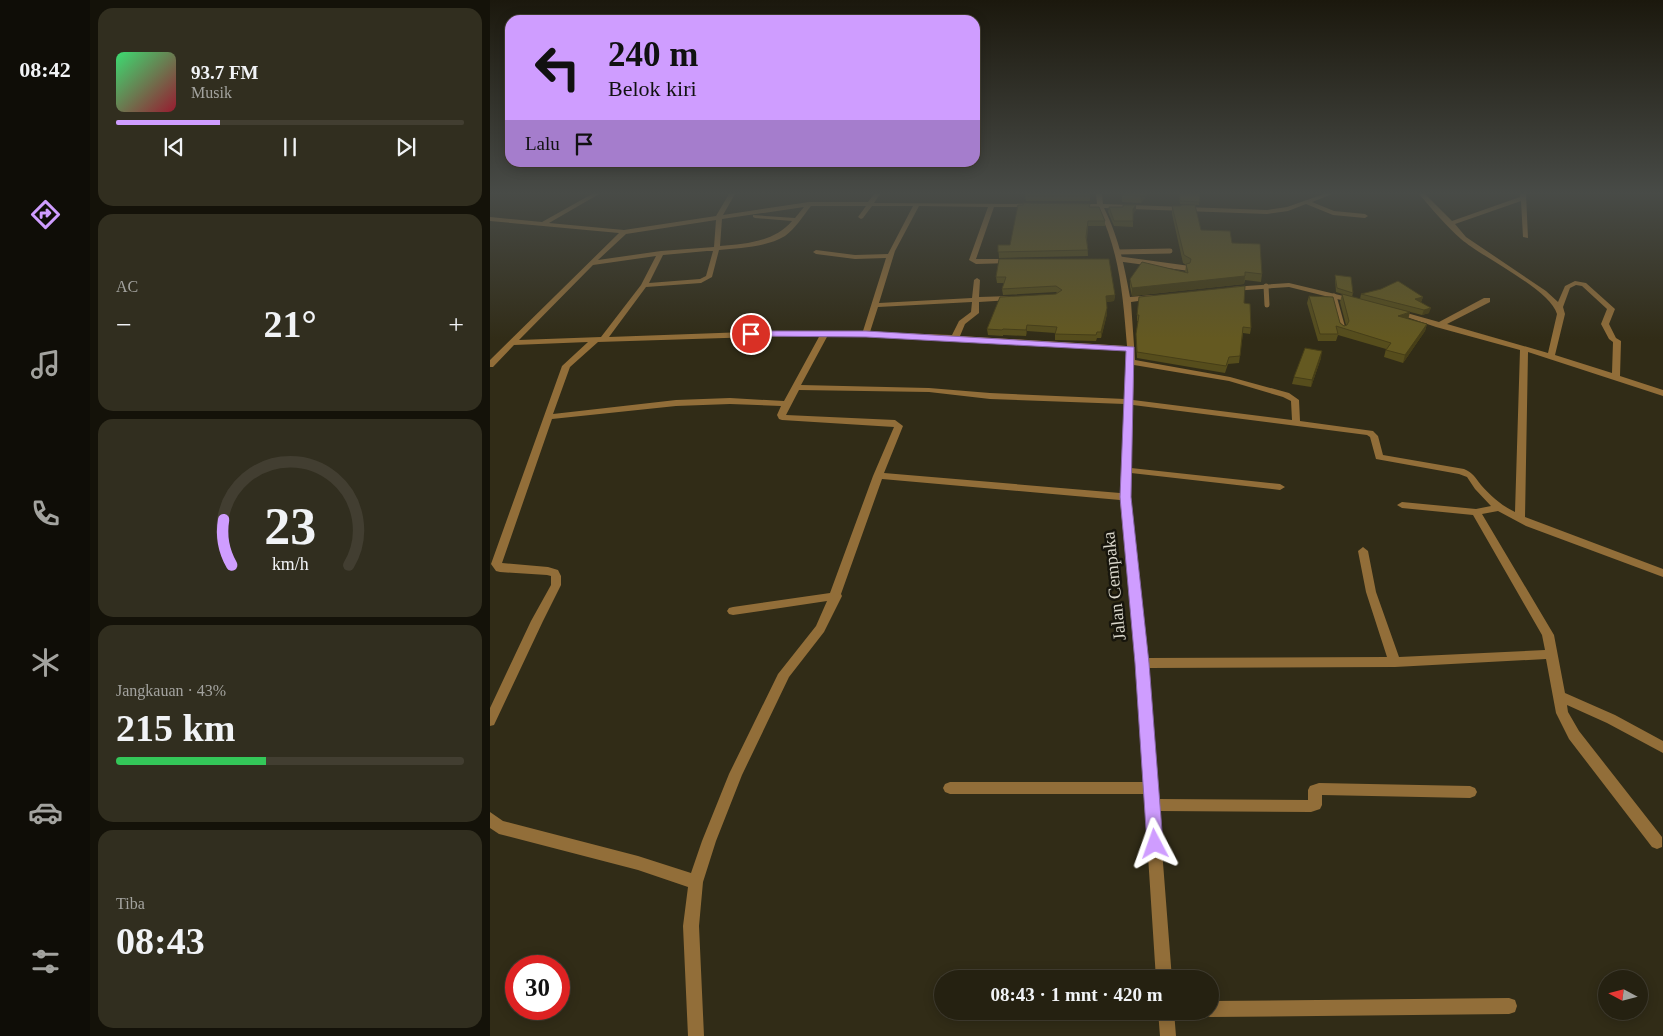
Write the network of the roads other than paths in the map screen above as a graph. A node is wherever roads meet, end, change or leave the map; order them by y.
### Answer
1 (613, 242) edge
2 (717, 242) edge
3 (760, 242) edge
4 (898, 242) edge
5 (978, 242) edge
6 (1114, 242) edge
7 (1470, 242) edge
8 (717, 247) junction
9 (1170, 251) dead end
10 (816, 252) dead end
11 (661, 253) junction
12 (891, 256) junction
13 (1116, 257) junction
14 (1016, 261) edge
15 (591, 262) junction
16 (1186, 268) edge
17 (977, 280) dead end
18 (644, 285) junction
19 (1266, 286) junction
20 (1224, 290) edge
21 (1165, 296) edge
22 (1334, 296) junction
23 (1016, 297) edge
24 (976, 299) junction
25 (1127, 300) junction
26 (1487, 300) dead end
27 (1361, 303) edge
28 (875, 305) junction
29 (1267, 305) dead end
30 (1559, 307) junction
31 (1389, 310) edge
32 (1440, 325) junction
33 (1343, 329) edge
34 (825, 333) junction
35 (866, 334) junction
36 (955, 338) junction
37 (599, 339) junction
38 (511, 343) junction
39 (1524, 348) junction
40 (1131, 349) junction
41 (1551, 356) junction
42 (1130, 362) junction
43 (490, 365) edge
44 (1616, 377) junction
45 (796, 387) junction
46 (1663, 393) edge
47 (1130, 402) junction
48 (787, 404) junction
49 (547, 416) junction
50 (1296, 423) junction
51 (1126, 470) junction
52 (878, 476) junction
53 (1280, 487) dead end
54 (1125, 497) junction
55 (1402, 505) dead end
56 (1499, 508) junction
57 (1476, 512) junction
58 (1520, 520) junction
59 (1363, 550) dead end
60 (1663, 573) edge
61 (836, 596) junction
62 (733, 611) dead end
63 (1550, 654) junction
64 (1395, 662) junction
65 (1142, 663) junction
66 (1559, 696) junction
67 (490, 721) edge
68 (1663, 748) edge
69 (950, 788) dead end
70 (1150, 788) junction
71 (1470, 792) dead end
72 (1152, 805) junction
73 (490, 819) edge
74 (1657, 842) dead end
75 (696, 882) junction
76 (1163, 970) edge
77 (1509, 1006) dead end
78 (1219, 1009) edge
79 (1167, 1020) edge
80 (696, 1036) edge
81 (1168, 1036) edge

1 - 15 street
2 - 8 street
3 - 8 street
4 - 12 street
5 - 14 street
6 - 13 street, Jalan Cempaka
7 - 30 street
8 - 11 street
8 - 18 street
9 - 13 lane
10 - 12 street
11 - 15 street
11 - 18 street
12 - 28 street
13 - 16 lane
13 - 25 street, Jalan Cempaka
15 - 38 street
17 - 24 street
18 - 37 street
19 - 20 street
19 - 22 street
19 - 29 lane
21 - 25 street
22 - 27 street
22 - 33 lane
23 - 24 street
24 - 28 street
24 - 36 street
25 - 40 street, Jalan Cempaka
26 - 32 street
28 - 35 street
30 - 41 street
30 - 44 street
31 - 32 street
32 - 39 street
34 - 35 street
34 - 37 street
34 - 45 street
35 - 36 street
36 - 40 street
37 - 38 street
37 - 49 street
38 - 43 street
39 - 41 street
39 - 58 street
40 - 42 street, Jalan Cempaka
41 - 44 street
42 - 47 street, Jalan Cempaka
42 - 50 street
44 - 46 street
45 - 47 street
45 - 48 street
47 - 50 street
47 - 51 street, Jalan Cempaka
48 - 49 street
48 - 52 street
49 - 67 street
50 - 56 street
51 - 53 street
51 - 54 street, Jalan Cempaka
52 - 54 street
52 - 61 street
54 - 65 street, Jalan Cempaka
55 - 57 street
56 - 57 street
56 - 58 street
57 - 63 street
58 - 60 street
59 - 64 street
61 - 62 street
61 - 75 street
63 - 64 street
63 - 66 street
64 - 65 street
65 - 70 street, Jalan Cempaka
66 - 68 street
66 - 74 street
69 - 70 street
70 - 72 street, Jalan Cempaka
71 - 72 street
72 - 76 street, Jalan Cempaka
73 - 75 street
75 - 80 street
77 - 78 street
79 - 81 street

